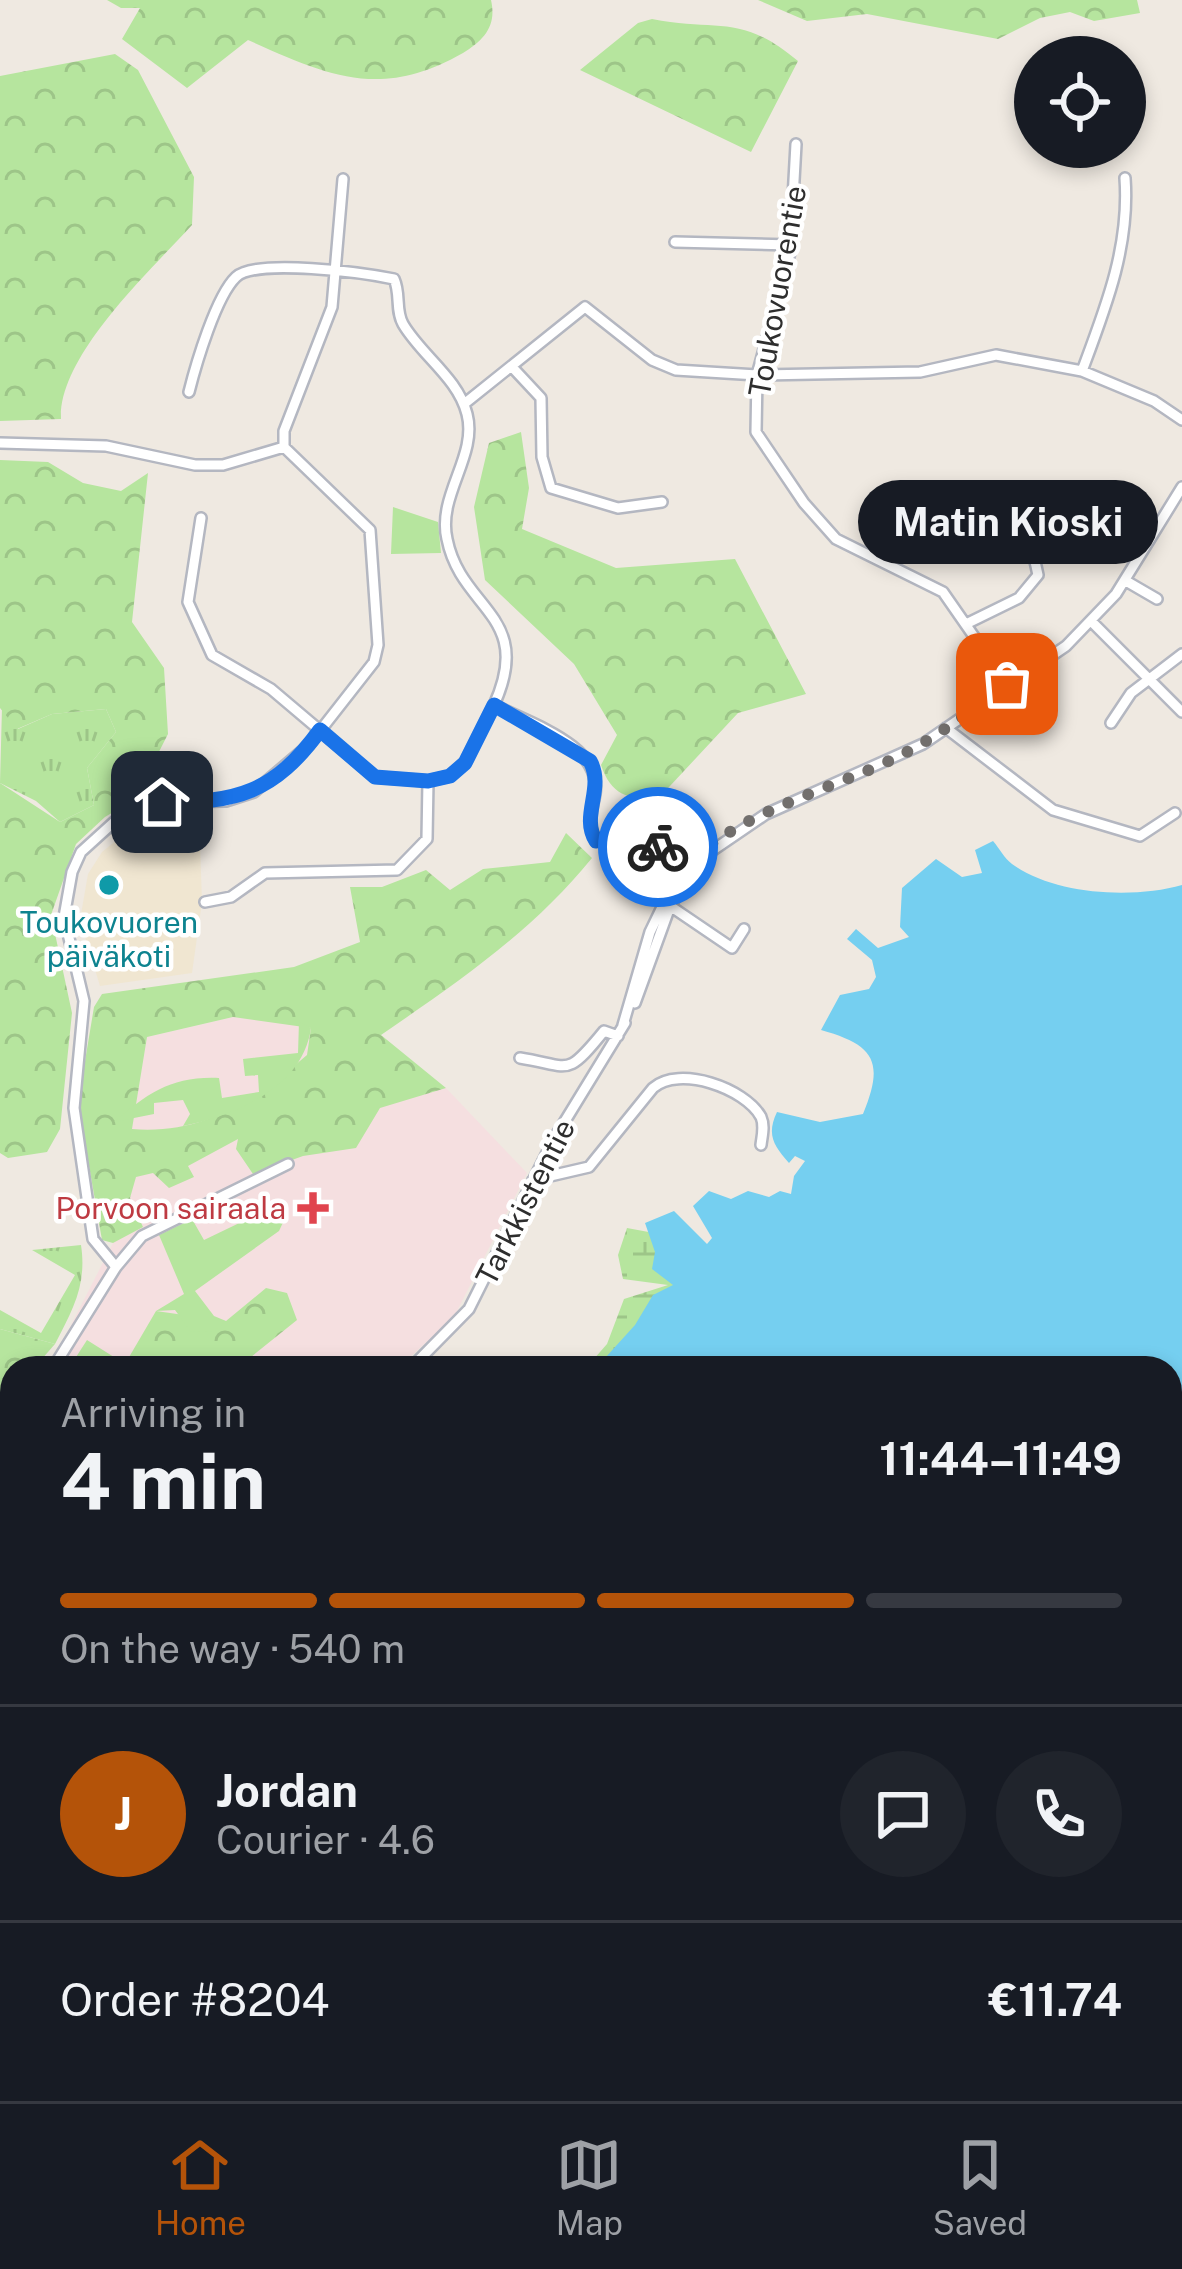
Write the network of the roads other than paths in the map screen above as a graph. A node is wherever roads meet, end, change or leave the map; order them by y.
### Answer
1 (796, 144) dead end
2 (1124, 178) dead end
3 (344, 179) dead end
4 (675, 242) dead end
5 (791, 245) junction
6 (337, 274) junction
7 (513, 368) junction
8 (1082, 371) junction
9 (757, 375) junction
10 (188, 392) dead end
11 (464, 404) junction
12 (1182, 420) edge
13 (0, 442) edge
14 (284, 447) junction
15 (1182, 487) edge
16 (662, 502) dead end
17 (201, 518) dead end
18 (1034, 557) dead end
19 (1126, 580) junction
20 (1157, 599) dead end
21 (968, 623) junction
22 (1093, 623) junction
23 (1182, 654) edge
24 (1149, 677) junction
25 (1007, 684) junction
26 (494, 705) junction
27 (1182, 712) edge
28 (1112, 723) dead end
29 (946, 728) junction
30 (320, 730) junction
31 (428, 781) junction
32 (1175, 813) dead end
33 (711, 849) junction
34 (654, 861) junction
35 (668, 888) junction
36 (205, 902) dead end
37 (666, 903) junction
38 (744, 929) dead end
39 (621, 1031) junction
40 (520, 1058) dead end
41 (761, 1145) dead end
42 (288, 1164) dead end
43 (533, 1180) junction
44 (116, 1267) junction
45 (60, 1356) edge
46 (423, 1356) edge

1 - 5 street, Toukovuorentie
2 - 8 street
3 - 6 street
4 - 5 street
5 - 9 street, Toukovuorentie
6 - 10 street
6 - 11 street
6 - 14 street
7 - 9 street
7 - 11 street
7 - 16 street
8 - 9 street
8 - 12 street
9 - 21 street, Toukovuorentie
11 - 26 street
13 - 14 street
14 - 30 street
15 - 19 street, Tarkkistentie
17 - 30 street
18 - 21 street
19 - 20 street
19 - 22 street, Tarkkistentie
21 - 25 street, Toukovuorentie
22 - 24 street
22 - 25 street, Tarkkistentie
23 - 24 street
24 - 27 street
24 - 28 street
25 - 29 street, Tarkkistentie
26 - 31 street
26 - 34 street
29 - 32 street
29 - 33 street, Tarkkistentie
30 - 31 street
30 - 44 street
31 - 36 street
33 - 35 street, Tarkkistentie
33 - 37 street, Tarkkistentie
34 - 35 street
34 - 37 street
35 - 37 street
37 - 38 street
37 - 39 street, Tarkkistentie
39 - 40 street
39 - 43 street, Tarkkistentie
41 - 43 street
42 - 44 street
43 - 46 street, Tarkkistentie
44 - 45 street

